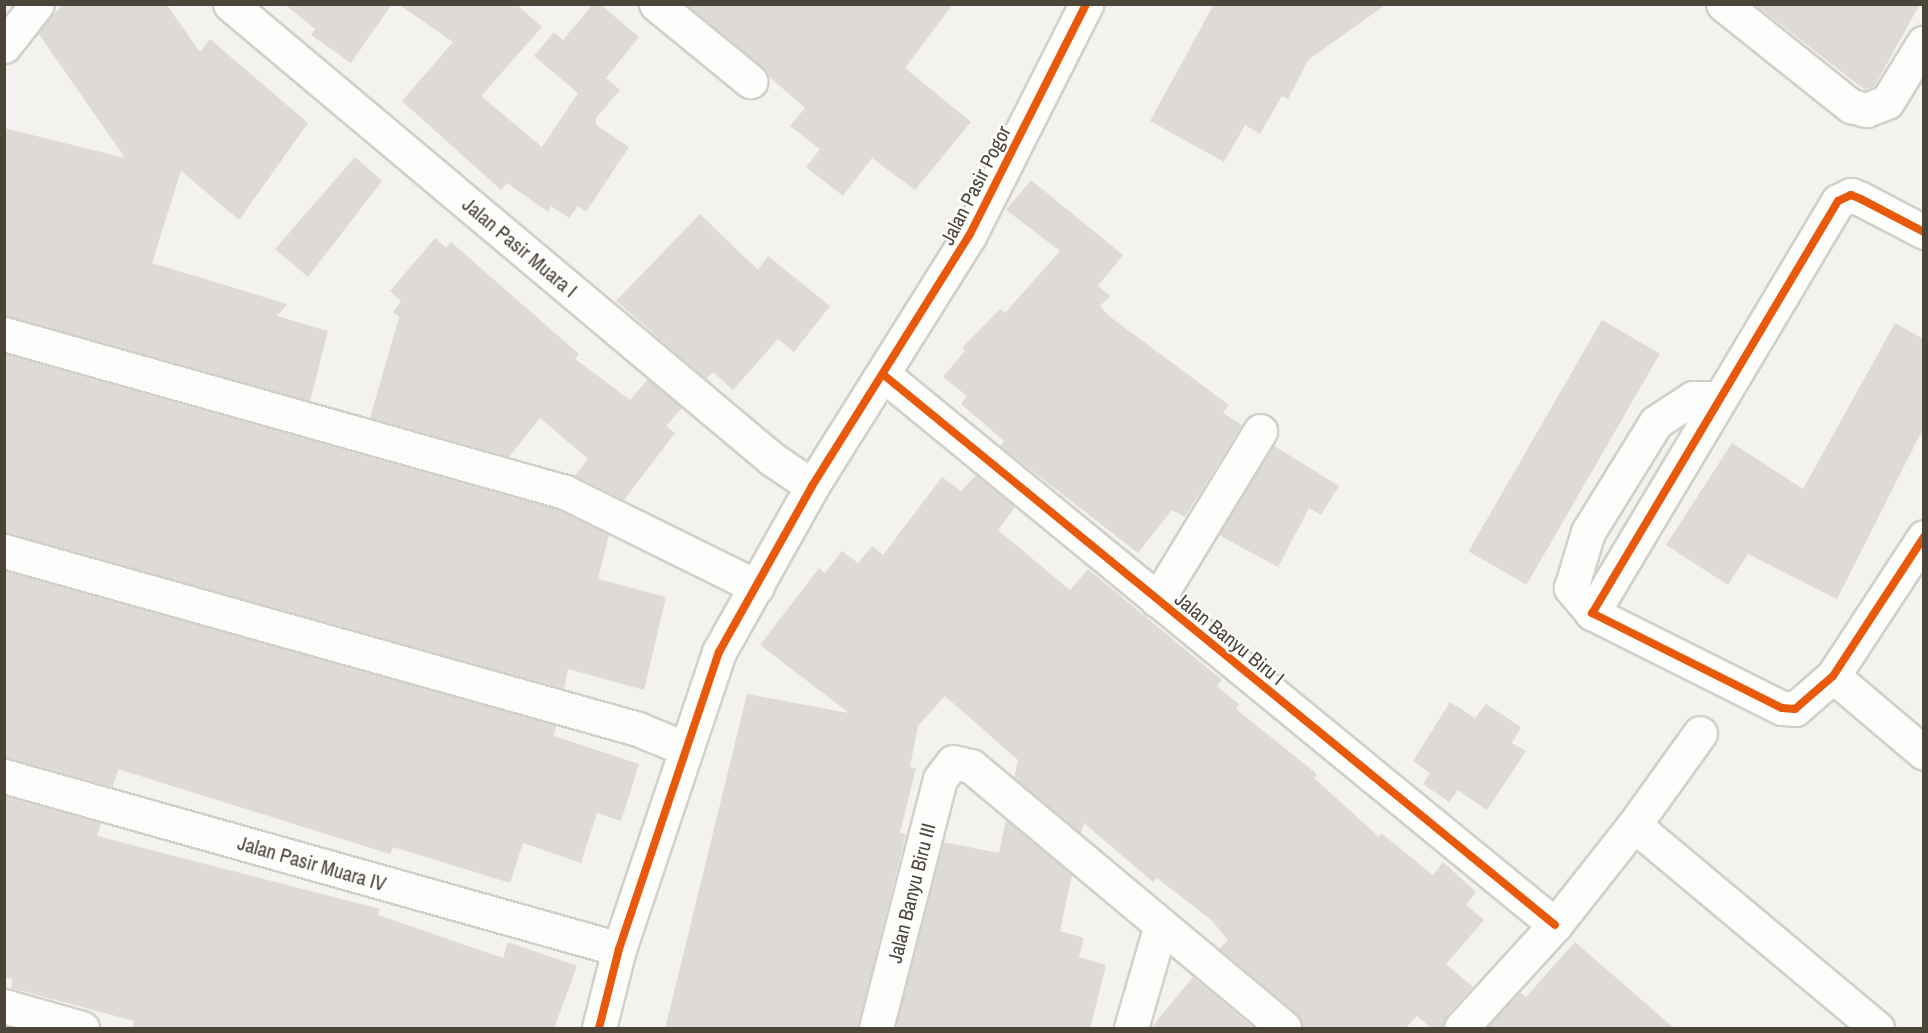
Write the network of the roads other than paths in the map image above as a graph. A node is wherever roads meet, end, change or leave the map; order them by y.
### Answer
1 (37, 4) edge
2 (230, 4) edge
3 (656, 4) edge
4 (1722, 4) edge
5 (1075, 9) edge
6 (1923, 42) edge
7 (4, 46) edge
8 (750, 81) dead end
9 (1923, 232) edge
10 (4, 334) edge
11 (885, 376) junction
12 (1717, 398) junction
13 (1260, 431) dead end
14 (812, 486) junction
15 (1923, 537) edge
16 (4, 551) edge
17 (757, 587) junction
18 (1157, 600) junction
19 (1592, 613) junction
20 (1833, 676) junction
21 (1700, 733) dead end
22 (686, 749) junction
23 (1923, 753) edge
24 (4, 776) edge
25 (1634, 825) junction
26 (1161, 925) junction
27 (1555, 925) junction
28 (619, 949) junction
29 (4, 1006) edge
30 (82, 1029) edge
31 (599, 1029) edge
32 (876, 1029) edge
33 (1131, 1029) edge
34 (1284, 1029) edge
35 (1461, 1029) edge
36 (1877, 1029) edge

1 - 7 street
2 - 14 street, Jalan Pasir Muara I
3 - 8 street
4 - 6 street
5 - 11 street, Jalan Pasir Pogor
9 - 12 street
10 - 17 street
11 - 14 street, Jalan Pasir Pogor
11 - 18 street, Jalan Banyu Biru I
12 - 19 street
12 - 19 street
13 - 18 street
14 - 17 street, Jalan Pasir Pogor
15 - 20 street
16 - 22 street
17 - 22 street, Jalan Pasir Pogor
18 - 27 street, Jalan Banyu Biru I
19 - 20 street
20 - 23 street
21 - 25 street
22 - 28 street, Jalan Pasir Pogor
24 - 28 street, Jalan Pasir Muara IV
25 - 27 street
25 - 36 street
26 - 32 street, Jalan Banyu Biru III
26 - 33 street
26 - 34 street
27 - 35 street
28 - 31 street, Jalan Pasir Pogor
29 - 30 street

